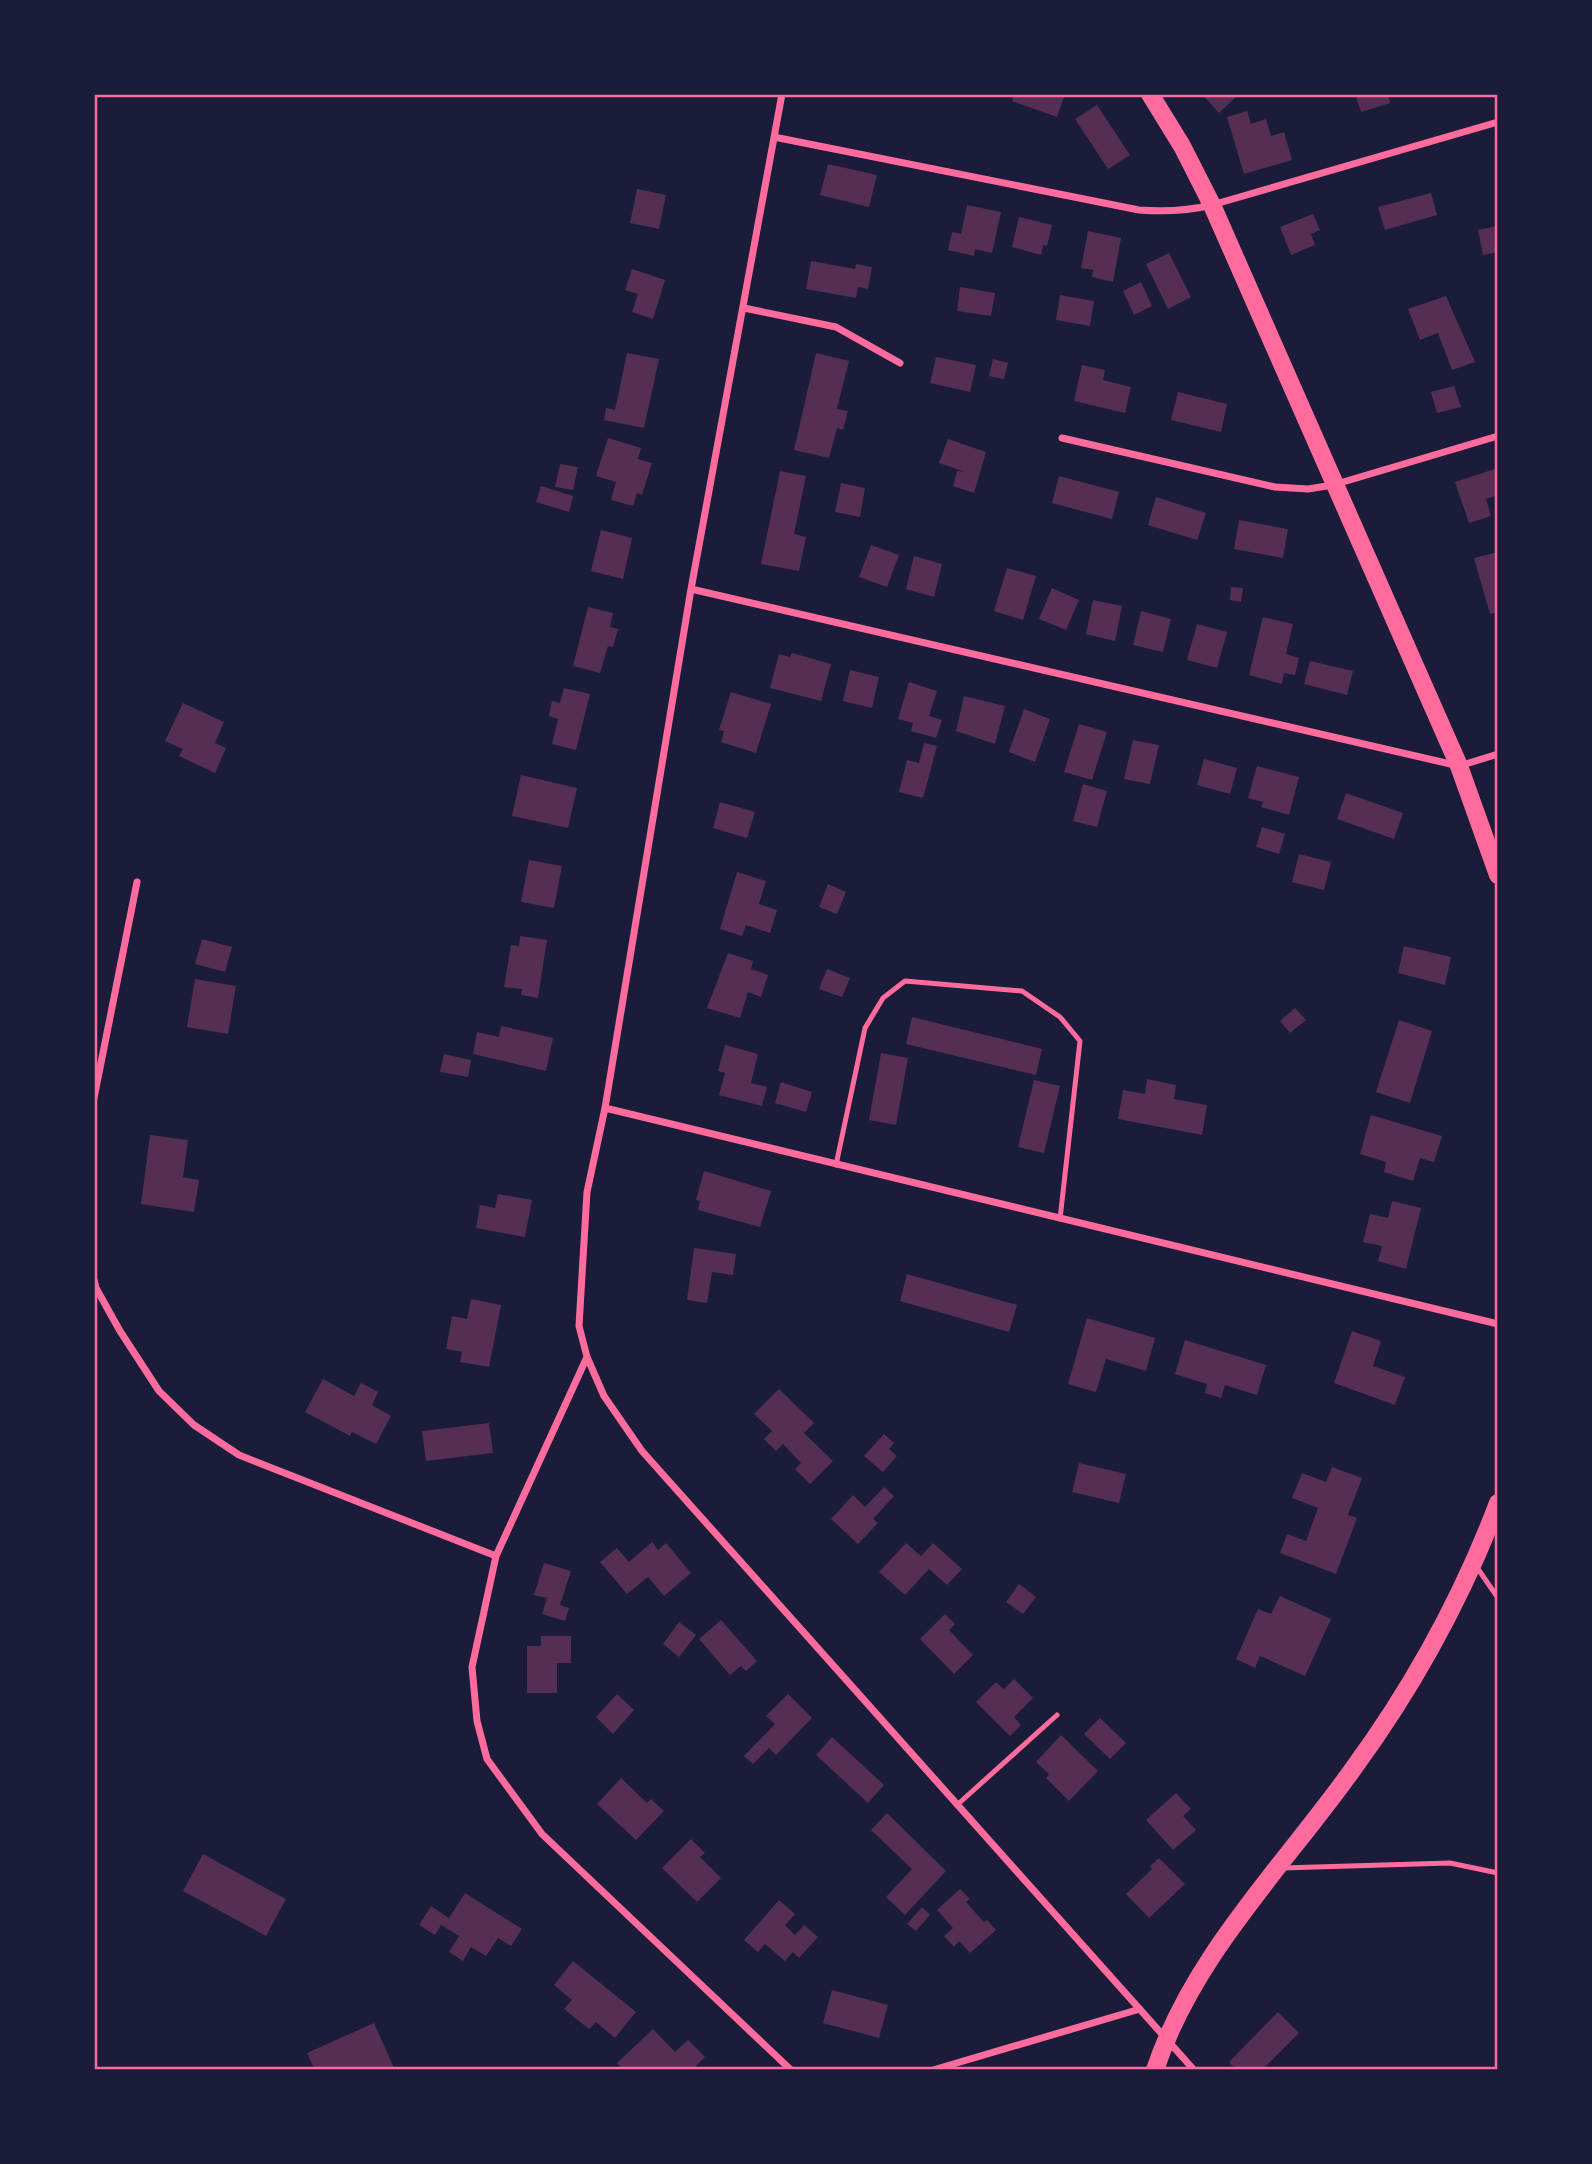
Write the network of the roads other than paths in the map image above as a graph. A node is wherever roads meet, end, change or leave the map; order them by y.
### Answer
1 (782, 94) edge
2 (1150, 94) edge
3 (1497, 122) edge
4 (774, 137) junction
5 (1212, 205) junction
6 (744, 308) junction
7 (900, 363) dead end
8 (1497, 436) edge
9 (1062, 438) dead end
10 (1333, 485) junction
11 (691, 589) junction
12 (1497, 754) edge
13 (1459, 766) junction
14 (1497, 875) edge
15 (137, 883) dead end
16 (94, 1098) edge
17 (605, 1108) junction
18 (836, 1164) junction
19 (1060, 1219) junction
20 (94, 1280) edge
21 (1497, 1324) edge
22 (587, 1357) junction
23 (1497, 1503) edge
24 (496, 1556) junction
25 (1475, 1564) junction
26 (1497, 1598) edge
27 (1057, 1715) dead end
28 (957, 1804) junction
29 (1279, 1868) junction
30 (1497, 1873) edge
31 (1140, 2009) junction
32 (1166, 2038) junction
33 (791, 2070) edge
34 (933, 2070) edge
35 (1155, 2070) edge
36 (1194, 2070) edge

1 - 4 street
2 - 5 main road
3 - 5 street
4 - 5 street
4 - 6 street
5 - 10 main road
6 - 7 street
6 - 11 street
8 - 10 street
9 - 10 street
10 - 13 main road
11 - 13 street
11 - 17 street
12 - 13 street
13 - 14 main road
15 - 16 street
17 - 18 street
17 - 22 street
18 - 19 street
18 - 19 lane
19 - 21 street
20 - 24 street
22 - 24 street
22 - 28 street
23 - 25 main road
24 - 33 street
25 - 26 lane
25 - 29 main road
27 - 28 lane
28 - 31 street
29 - 30 lane
29 - 32 main road
31 - 32 street
31 - 34 street
32 - 35 main road
32 - 36 street

